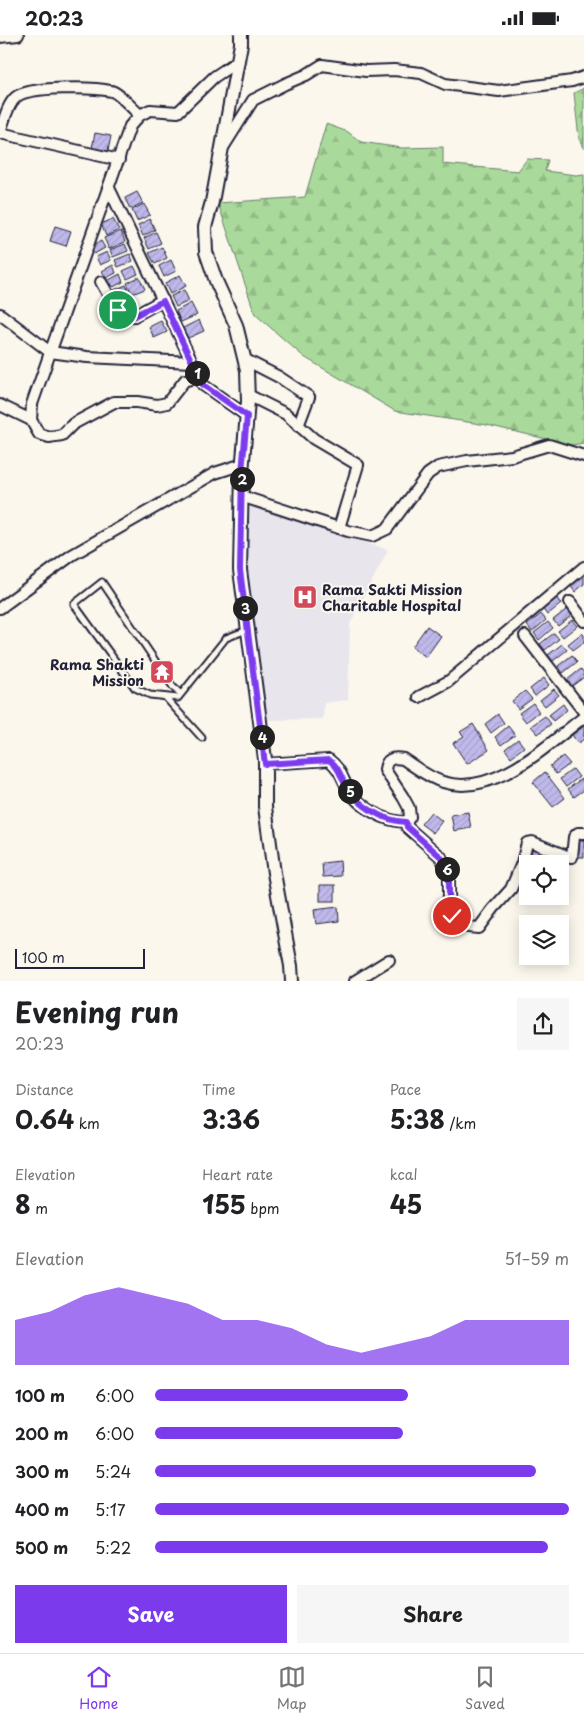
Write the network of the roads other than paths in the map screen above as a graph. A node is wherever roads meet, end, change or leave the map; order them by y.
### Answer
1 (18, 35) edge
2 (241, 35) edge
3 (0, 37) edge
4 (238, 61) junction
5 (584, 77) edge
6 (140, 115) junction
7 (0, 133) edge
8 (222, 150) junction
9 (119, 160) junction
10 (109, 188) junction
11 (101, 282) dead end
12 (163, 301) junction
13 (0, 314) edge
14 (50, 352) junction
15 (244, 359) junction
16 (192, 362) junction
17 (199, 378) junction
18 (248, 395) junction
19 (0, 405) edge
20 (247, 416) junction
21 (30, 420) junction
22 (298, 426) junction
23 (583, 457) edge
24 (243, 464) junction
25 (241, 496) junction
26 (339, 528) junction
27 (584, 567) edge
28 (570, 602) dead end
29 (0, 608) edge
30 (584, 621) edge
31 (247, 629) junction
32 (525, 637) dead end
33 (181, 694) junction
34 (164, 696) junction
35 (419, 697) dead end
36 (584, 712) edge
37 (584, 717) edge
38 (202, 738) dead end
39 (265, 764) junction
40 (406, 822) junction
41 (584, 833) edge
42 (389, 960) dead end
43 (292, 981) edge
44 (354, 981) edge

1 - 3 street
2 - 4 street
4 - 6 street
4 - 8 street
5 - 8 street
6 - 7 street
6 - 9 street
7 - 9 street
8 - 15 street
9 - 10 street
10 - 12 street
10 - 14 street
11 - 12 street
12 - 16 street
13 - 14 street
14 - 16 street
14 - 21 street
15 - 18 street
15 - 22 street
16 - 17 street
17 - 20 street
17 - 21 street
18 - 20 street
18 - 22 street
19 - 21 street
20 - 24 street
22 - 26 street
23 - 26 street
24 - 25 street
24 - 29 street
25 - 26 street
25 - 31 street
27 - 35 street
28 - 30 street
31 - 33 lane
31 - 39 street
32 - 36 street
33 - 34 lane
33 - 34 lane
34 - 38 lane
37 - 40 street
39 - 40 street
39 - 43 street
40 - 41 street
42 - 44 street

